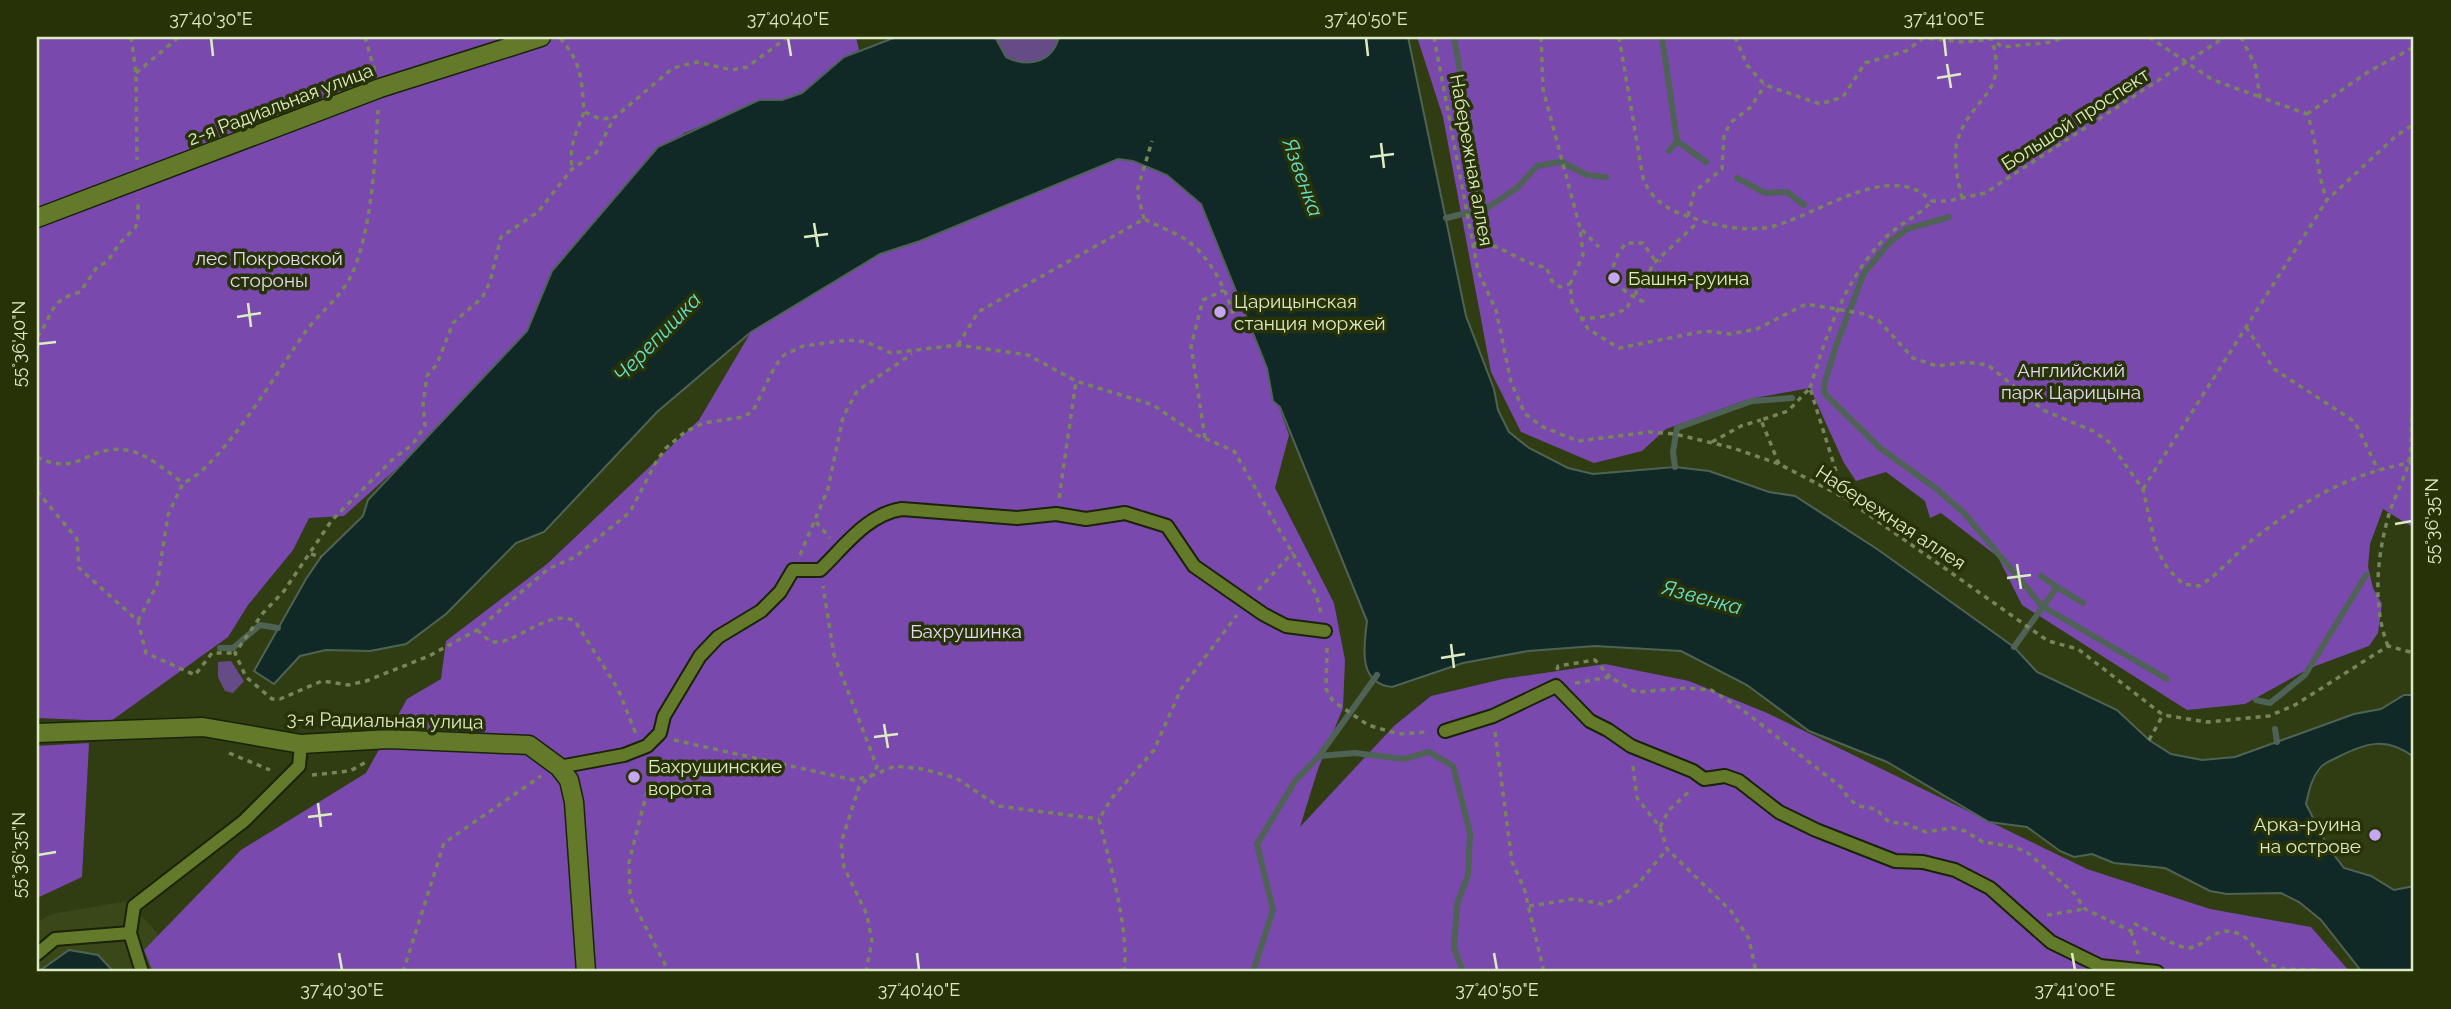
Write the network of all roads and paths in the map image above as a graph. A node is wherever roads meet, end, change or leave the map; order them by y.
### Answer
1 (131, 37) edge
2 (186, 37) edge
3 (366, 37) edge
4 (541, 37) edge
5 (559, 37) edge
6 (788, 37) edge
7 (1434, 37) edge
8 (1541, 37) edge
9 (1619, 37) edge
10 (1735, 37) edge
11 (2063, 37) edge
12 (2149, 37) edge
13 (2225, 37) edge
14 (2241, 37) edge
15 (1991, 38) edge
16 (2414, 47) edge
17 (2186, 64) junction
18 (136, 73) junction
19 (1765, 85) junction
20 (380, 88) junction
21 (2260, 97) junction
22 (585, 112) junction
23 (2307, 114) junction
24 (614, 118) junction
25 (2414, 124) edge
26 (1152, 141) dead end
27 (572, 169) junction
28 (137, 181) junction
29 (1962, 198) junction
30 (2327, 200) junction
31 (1931, 201) junction
32 (1688, 217) junction
33 (37, 218) edge
34 (1144, 219) junction
35 (1698, 222) junction
36 (1580, 228) junction
37 (1473, 244) junction
38 (1599, 247) dead end
39 (1661, 261) junction
40 (1570, 284) junction
41 (1224, 290) junction
42 (1644, 302) dead end
43 (1839, 307) junction
44 (1580, 319) junction
45 (1250, 325) dead end
46 (2246, 327) junction
47 (37, 337) edge
48 (958, 345) junction
49 (914, 352) junction
50 (1076, 381) junction
51 (1810, 388) junction
52 (2414, 400) edge
53 (1761, 420) junction
54 (1205, 438) dead end
55 (1711, 442) junction
56 (37, 457) edge
57 (2412, 462) edge
58 (1779, 464) junction
59 (2378, 470) junction
60 (183, 483) junction
61 (2143, 489) junction
62 (37, 491) edge
63 (1845, 499) junction
64 (1056, 514) junction
65 (1293, 551) junction
66 (311, 554) junction
67 (321, 557) dead end
68 (793, 570) junction
69 (820, 570) junction
70 (1246, 603) junction
71 (138, 621) junction
72 (477, 630) junction
73 (1325, 631) junction
74 (2388, 646) junction
75 (235, 653) junction
76 (2414, 653) edge
77 (1610, 677) junction
78 (1556, 686) junction
79 (2163, 715) junction
80 (1493, 716) junction
81 (1445, 731) joint
82 (37, 733) edge
83 (2149, 740) dead end
84 (301, 744) junction
85 (1631, 746) junction
86 (647, 747) junction
87 (222, 750) dead end
88 (379, 756) dead end
89 (553, 769) junction
90 (291, 775) junction
91 (871, 776) junction
92 (1692, 789) dead end
93 (1099, 819) junction
94 (1660, 827) junction
95 (1667, 849) junction
96 (1529, 906) junction
97 (2085, 908) junction
98 (2028, 919) junction
99 (2131, 931) junction
100 (130, 933) junction
101 (37, 954) edge
102 (2142, 969) junction
103 (142, 972) edge
104 (402, 972) edge
105 (586, 972) edge
106 (669, 972) edge
107 (866, 972) edge
108 (1124, 972) edge
109 (1544, 972) edge
110 (1756, 972) edge
111 (2157, 972) edge
112 (2326, 972) edge

1 - 18 path
2 - 18 path
3 - 20 path
4 - 20 street, 2-я Радиальная улица
5 - 22 path
6 - 24 path
7 - 37 path, Набережная аллея
8 - 36 path
9 - 32 path
10 - 19 path
11 - 15 path
12 - 17 path
13 - 17 path, Большой проспект
14 - 21 path
15 - 19 path
15 - 29 path
16 - 23 path
17 - 21 path
17 - 29 path, Большой проспект
18 - 28 path
19 - 32 path
20 - 28 street, 2-я Радиальная улица
20 - 60 path
21 - 23 path
22 - 24 path
22 - 27 path
23 - 30 path
24 - 27 path
25 - 30 path
26 - 34 path
27 - 66 path
28 - 33 street, 2-я Радиальная улица
28 - 47 path
29 - 31 path, Большой проспект
30 - 46 path
31 - 35 path
31 - 43 path
32 - 35 path
34 - 41 path
34 - 48 path
35 - 39 path
36 - 38 path
36 - 40 path
37 - 40 path
37 - 55 path, Набережная аллея
39 - 42 path
39 - 44 path
40 - 44 path
41 - 45 path
41 - 54 path
43 - 44 path
43 - 51 path
43 - 61 path
46 - 59 path
46 - 61 path
48 - 49 path
48 - 50 path
49 - 68 path
49 - 72 path
50 - 64 path
50 - 65 path
51 - 53 path
51 - 63 path
52 - 57 path
53 - 55 path
53 - 58 path
55 - 58 path, Набережная аллея
56 - 60 path
57 - 59 path
57 - 74 path
58 - 63 path, Набережная аллея
59 - 61 path
60 - 71 path
62 - 71 path
63 - 79 path, Набережная аллея
64 - 69 lane
64 - 70 lane
65 - 70 path
65 - 73 path
66 - 67 path
66 - 75 path
68 - 69 lane
68 - 86 lane
69 - 91 path
70 - 73 lane
70 - 93 path
71 - 75 path
72 - 75 path
72 - 86 path
73 - 81 path
74 - 76 path
74 - 79 path, Набережная аллея
77 - 78 path
77 - 78 path
77 - 97 path
78 - 80 lane
78 - 85 lane
79 - 83 path
80 - 81 lane
80 - 96 path
82 - 84 street, 3-я Радиальная улица
84 - 89 street, 3-я Радиальная улица
84 - 90 lane
85 - 94 path
85 - 98 lane
86 - 89 lane
86 - 91 path
86 - 106 path
87 - 90 path
88 - 90 path
89 - 104 path
89 - 105 street
90 - 100 lane
91 - 93 path
91 - 107 path
92 - 94 path
93 - 108 path
94 - 95 path
95 - 96 path
95 - 110 path
96 - 109 path
97 - 98 path
97 - 99 path
98 - 102 lane
99 - 102 path
99 - 112 path
100 - 101 lane
100 - 103 lane
102 - 111 lane

